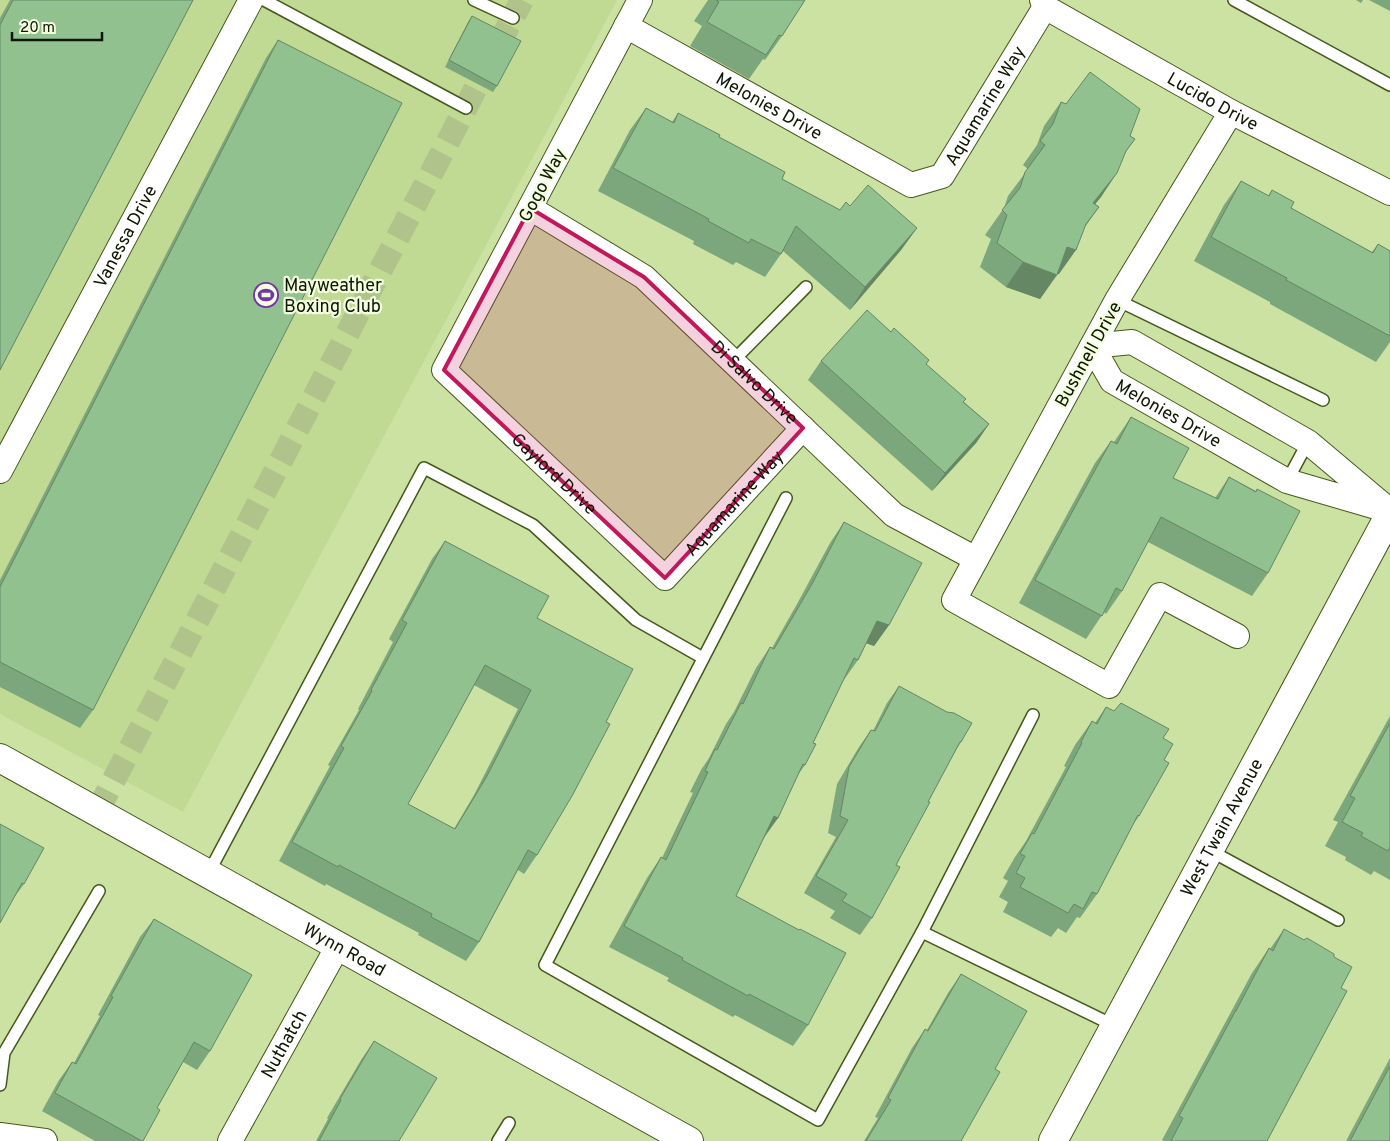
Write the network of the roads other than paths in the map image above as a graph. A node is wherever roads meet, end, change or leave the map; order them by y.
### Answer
1 (251, 0) edge
2 (264, 0) edge
3 (474, 0) edge
4 (640, 0) edge
5 (1234, 0) edge
6 (1044, 3) edge
7 (513, 18) dead end
8 (626, 26) junction
9 (1390, 85) edge
10 (466, 108) dead end
11 (1232, 112) junction
12 (911, 184) joint
13 (1390, 192) edge
14 (530, 208) junction
15 (806, 287) dead end
16 (1117, 300) junction
17 (1092, 346) junction
18 (733, 361) junction
19 (444, 370) joint
20 (1323, 400) dead end
21 (803, 428) junction
22 (1308, 442) junction
23 (0, 471) edge
24 (1287, 481) junction
25 (786, 498) dead end
26 (1390, 512) edge
27 (976, 559) junction
28 (665, 578) joint
29 (1237, 636) dead end
30 (703, 658) junction
31 (1034, 715) dead end
32 (0, 758) edge
33 (1209, 850) junction
34 (208, 874) junction
35 (99, 891) dead end
36 (1338, 920) dead end
37 (922, 932) junction
38 (338, 946) junction
39 (1114, 1026) junction
40 (2, 1052) edge
41 (0, 1085) edge
42 (509, 1123) dead end
43 (0, 1135) edge
44 (45, 1141) edge
45 (230, 1141) edge
46 (498, 1141) edge
47 (689, 1141) edge
48 (1053, 1141) edge

1 - 23 street, Vanessa Drive
2 - 10 lane
3 - 7 lane
4 - 8 street, Gogo Way
5 - 9 lane
6 - 11 street, Lucido Drive
6 - 12 street, Aquamarine Way
8 - 12 street, Melonies Drive
8 - 14 street, Gogo Way
11 - 13 street, Lucido Drive
11 - 16 street, Bushnell Drive
14 - 18 street, Di Salvo Drive
14 - 19 street, Gogo Way
15 - 18 lane
16 - 17 street, Bushnell Drive
16 - 20 lane
17 - 22 street
17 - 24 street, Melonies Drive
17 - 27 street, Bushnell Drive
18 - 21 street, Di Salvo Drive
19 - 28 street, Gaylord Drive
21 - 27 street, Di Salvo Drive
21 - 28 street, Aquamarine Way
22 - 24 lane
22 - 26 street
24 - 26 street, Melonies Drive
25 - 30 lane
26 - 33 street, West Twain Avenue
27 - 29 street, Bushnell Drive
30 - 34 lane
30 - 37 lane
31 - 37 lane
32 - 34 street, Wynn Road
33 - 36 lane
33 - 39 street, West Twain Avenue
34 - 38 street, Wynn Road
35 - 40 lane
37 - 39 lane
38 - 45 street, Nuthatch
38 - 47 street, Wynn Road
39 - 48 street, West Twain Avenue
40 - 41 lane
42 - 46 lane
43 - 44 street

